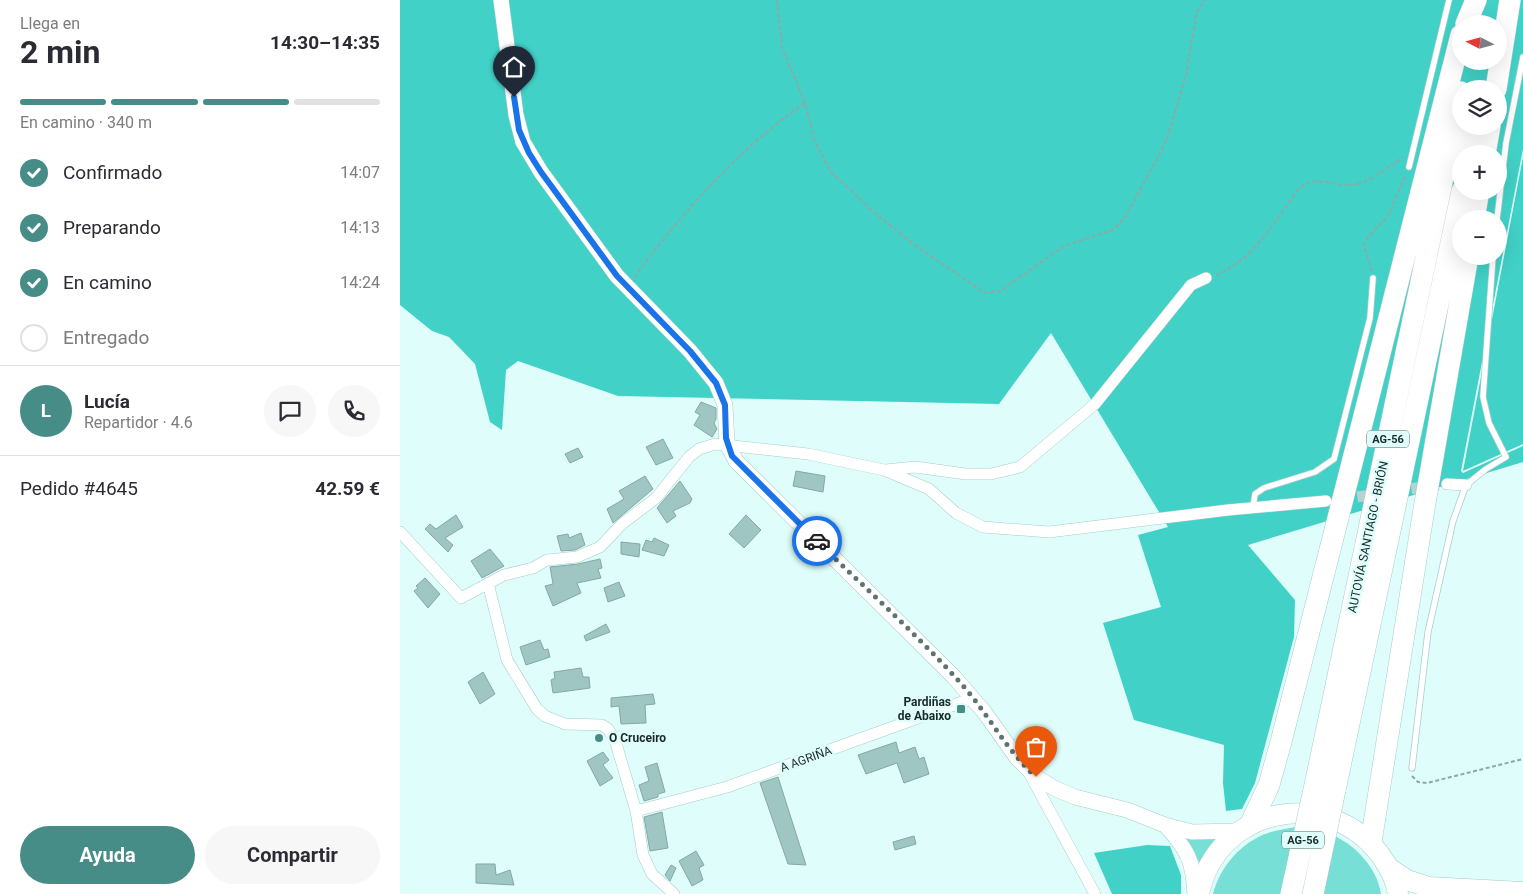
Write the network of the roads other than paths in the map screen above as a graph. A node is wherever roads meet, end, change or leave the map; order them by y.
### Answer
1 (501, 0) edge
2 (1449, 0) edge
3 (1478, 0) edge
4 (1500, 0) edge
5 (1510, 0) edge
6 (1470, 15) edge
7 (1476, 15) edge
8 (1498, 15) edge
9 (1523, 57) edge
10 (1452, 70) edge
11 (1497, 80) edge
12 (1453, 135) edge
13 (1409, 166) road end
14 (1460, 200) edge
15 (1498, 210) edge
16 (1466, 265) edge
17 (1491, 265) edge
18 (1206, 278) road end
19 (1374, 278) road end
20 (727, 444) junction
21 (884, 470) junction
22 (1447, 484) tunnel mouth
23 (1466, 485) junction
24 (1326, 501) dead end
25 (1254, 507) junction
26 (400, 532) edge
27 (488, 583) junction
28 (972, 696) junction
29 (1026, 768) junction
30 (1412, 768) road end
31 (1325, 788) junction
32 (636, 811) junction
33 (1165, 825) junction
34 (1245, 827) junction
35 (1371, 842) junction
36 (1389, 868) junction
37 (1523, 892) edge
38 (674, 894) edge
39 (1095, 894) edge
40 (1195, 894) edge
41 (1199, 894) edge
42 (1291, 894) edge
43 (1313, 894) edge
44 (1398, 894) edge

1 - 20 street
2 - 13 lane
3 - 6 highway
3 - 7 highway
4 - 8 highway
5 - 11 highway
9 - 15 lane
10 - 34 highway
12 - 31 highway, AUTOVÍA SANTIAGO - BRIÓN / AG-56
14 - 31 highway, AUTOVÍA SANTIAGO - BRIÓN / AG-56
16 - 35 highway
17 - 23 lane
18 - 21 street
19 - 25 lane
20 - 21 street
20 - 27 street
20 - 28 street
21 - 25 street
22 - 23 street
23 - 30 lane
24 - 25 street
26 - 27 street
27 - 32 street
28 - 29 street
28 - 32 street, A AGRIÑA
29 - 33 street
29 - 39 street
31 - 42 highway, AUTOVÍA SANTIAGO - BRIÓN / AG-56, bridge
31 - 43 highway, AUTOVÍA SANTIAGO - BRIÓN / AG-56, bridge
32 - 38 street
33 - 34 street
33 - 40 street
34 - 35 highway
34 - 41 highway
35 - 36 highway
36 - 37 highway
36 - 44 highway

